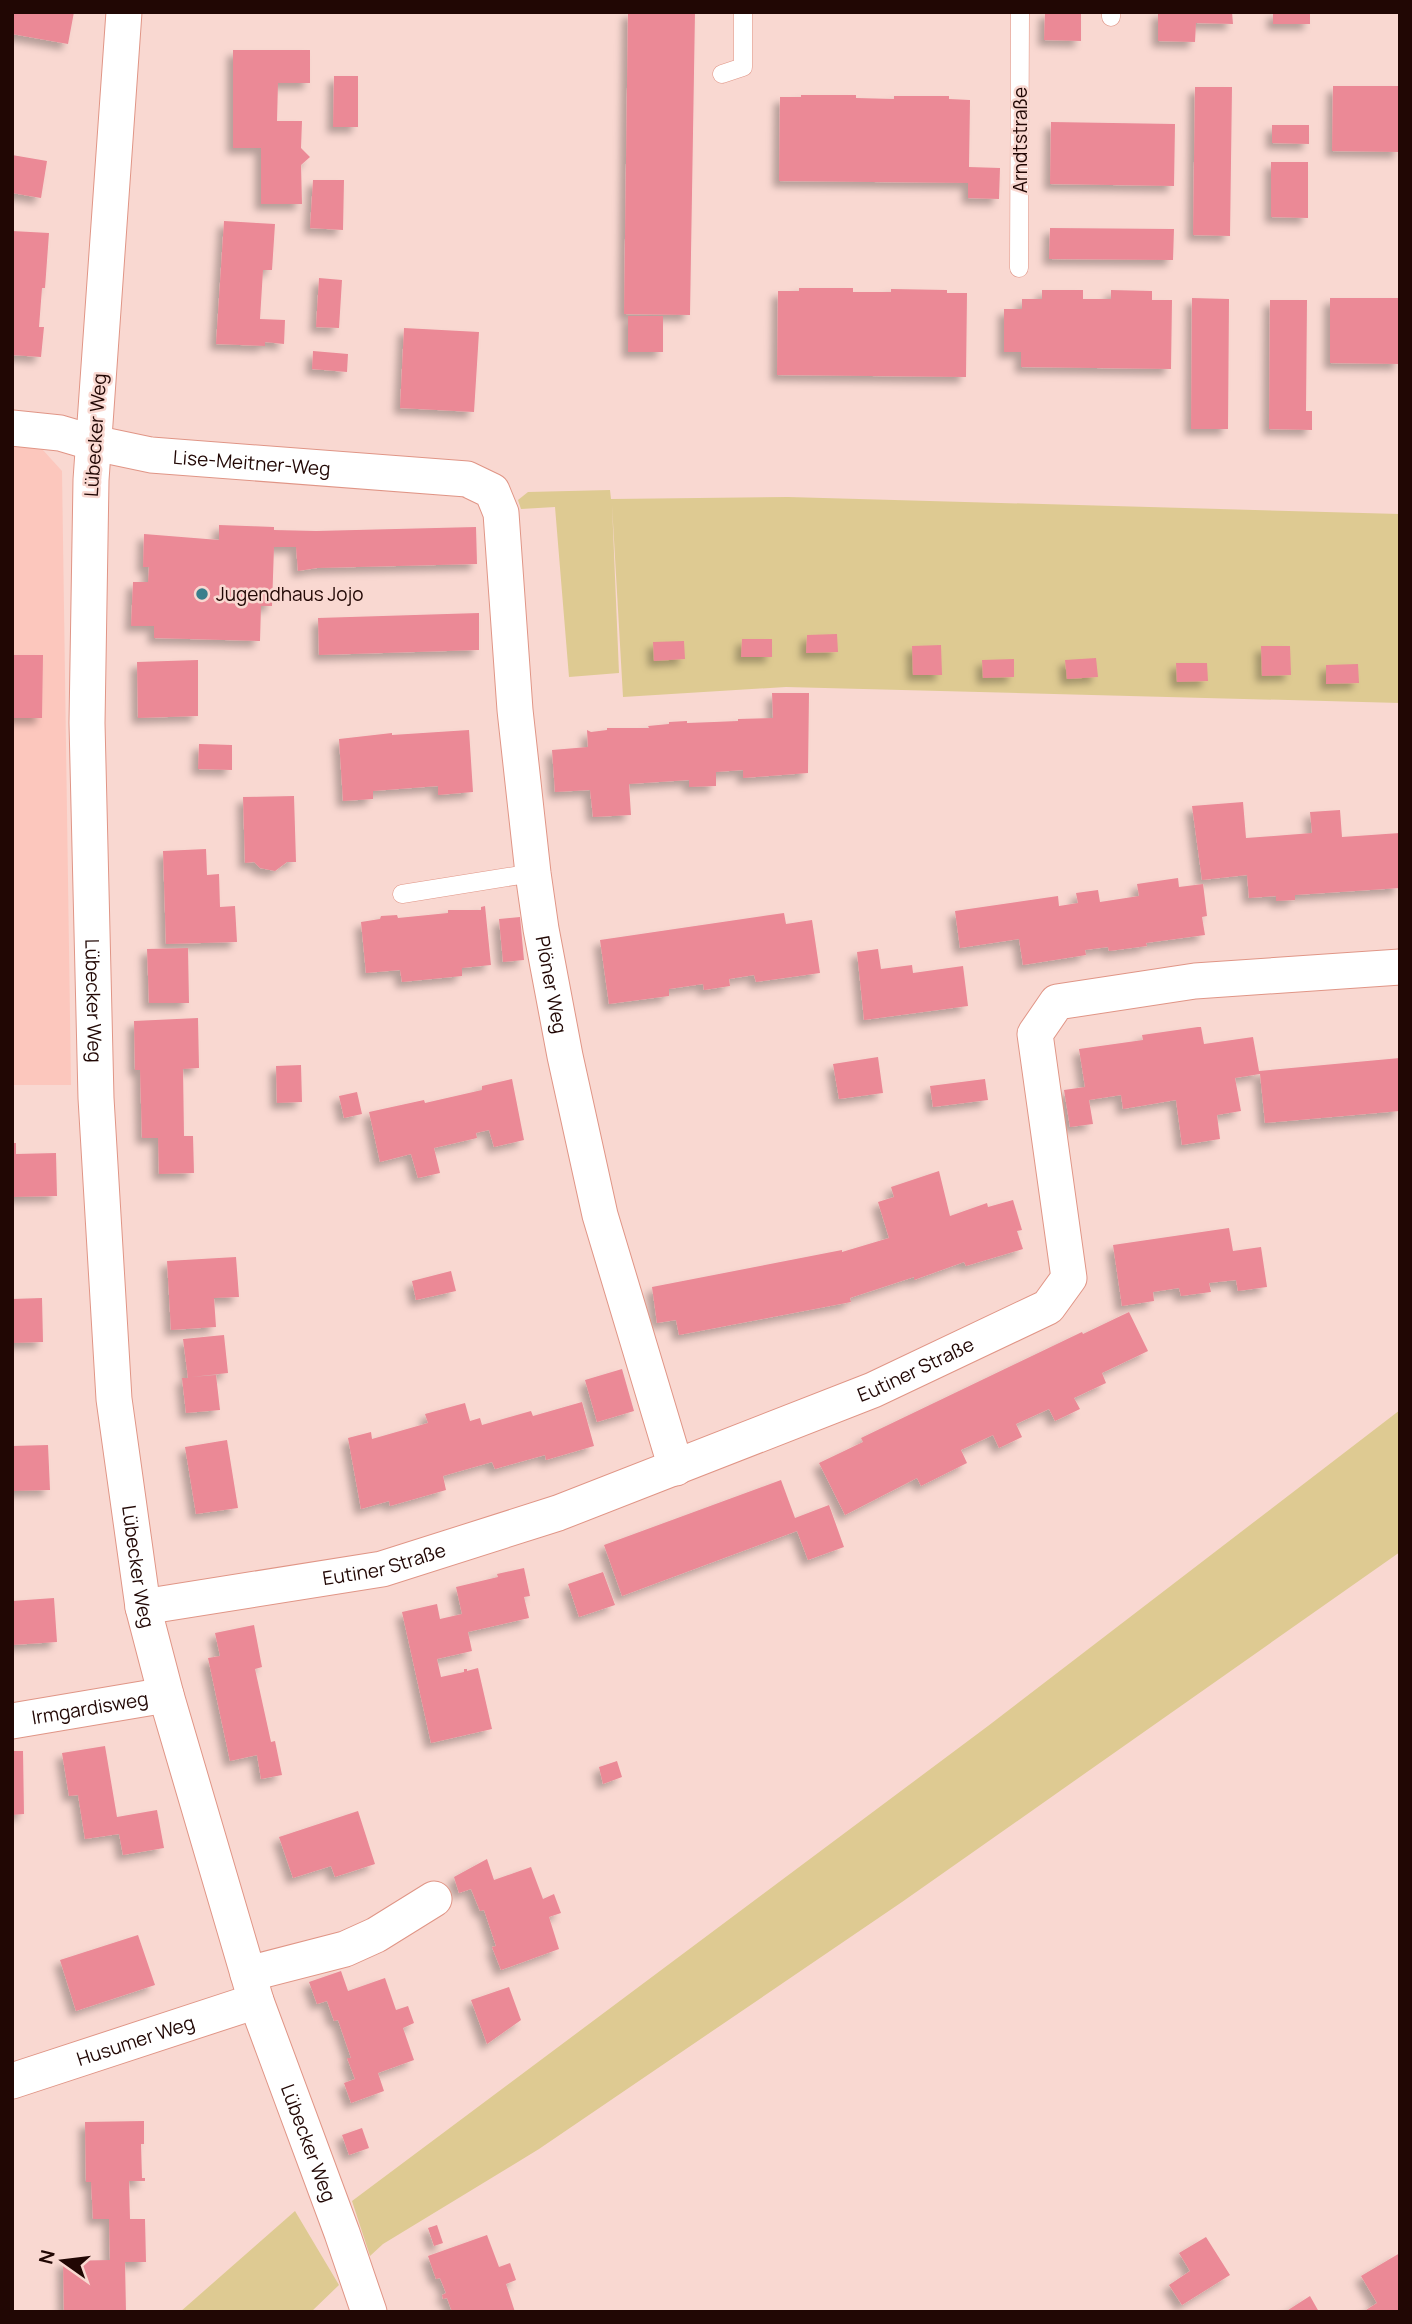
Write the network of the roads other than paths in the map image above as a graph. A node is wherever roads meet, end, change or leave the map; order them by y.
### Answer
1 (124, 12) edge
2 (743, 12) edge
3 (1020, 12) edge
4 (722, 74) dead end
5 (1019, 268) dead end
6 (12, 428) edge
7 (94, 443) junction
8 (492, 491) joint
9 (533, 873) junction
10 (402, 894) dead end
11 (1400, 967) edge
12 (676, 1468) junction
13 (143, 1607) junction
14 (166, 1695) junction
15 (12, 1721) edge
16 (434, 1899) dead end
17 (252, 1988) junction
18 (12, 2081) edge
19 (369, 2312) edge

1 - 7 street, Lübecker Weg
2 - 4 lane
3 - 5 lane, Arndtstraße
6 - 7 street, Lise-Meitner-Weg
7 - 8 street, Lise-Meitner-Weg
7 - 13 street, Lübecker Weg
8 - 9 street, Plöner Weg
9 - 10 lane
9 - 12 street, Plöner Weg
11 - 12 street, Eutiner Straße
12 - 13 street, Eutiner Straße
13 - 14 street, Lübecker Weg
14 - 15 street, Irmgardisweg
14 - 17 street, Lübecker Weg
16 - 17 street
17 - 18 street, Husumer Weg
17 - 19 street, Lübecker Weg

